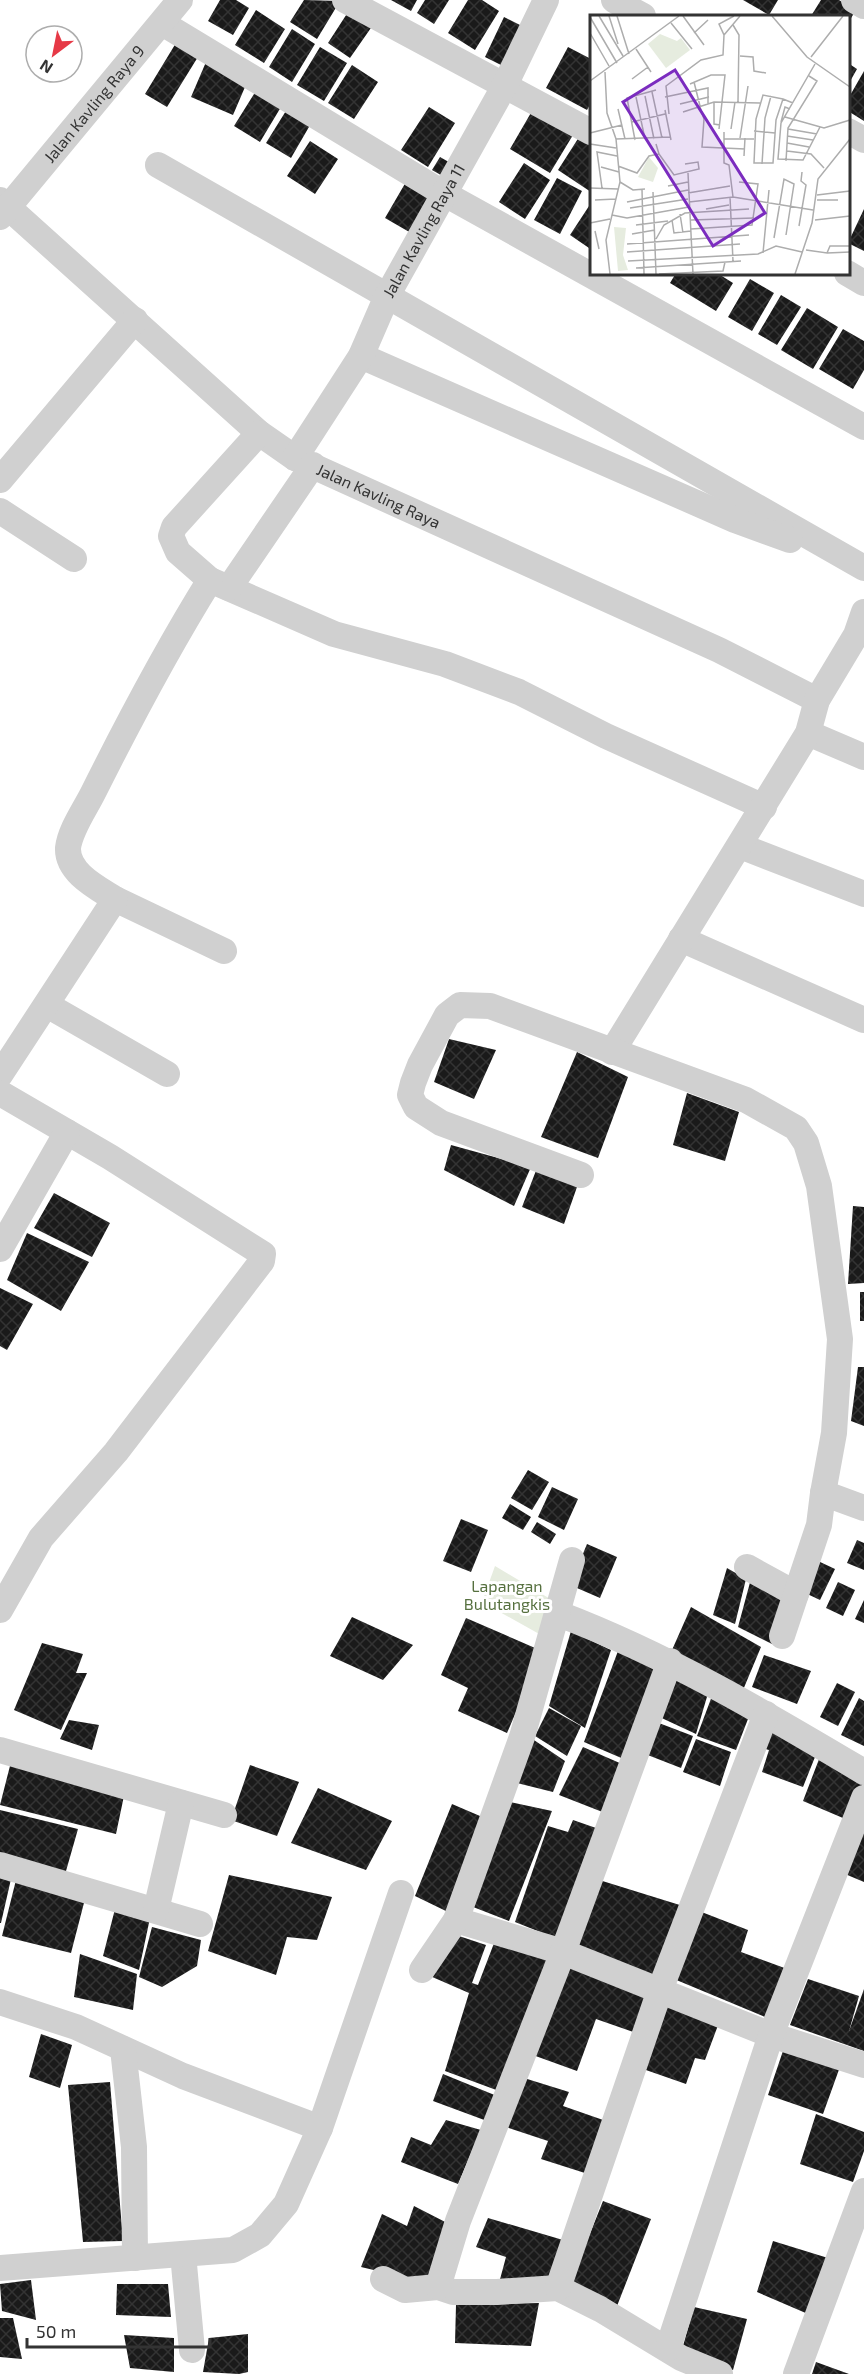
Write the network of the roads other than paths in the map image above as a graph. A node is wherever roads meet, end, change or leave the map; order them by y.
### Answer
1 (180, 0) edge
2 (345, 0) edge
3 (546, 0) edge
4 (614, 0) edge
5 (854, 0) edge
6 (864, 6) edge
7 (641, 15) edge
8 (162, 23) junction
9 (505, 85) junction
10 (590, 131) edge
11 (849, 132) edge
12 (864, 140) edge
13 (158, 165) dead end
14 (443, 193) junction
15 (3, 208) edge
16 (849, 274) edge
17 (864, 282) edge
18 (387, 296) junction
19 (135, 320) junction
20 (361, 356) junction
21 (864, 427) edge
22 (259, 433) junction
23 (304, 461) junction
24 (0, 480) edge
25 (740, 510) junction
26 (0, 511) edge
27 (74, 559) dead end
28 (864, 568) edge
29 (220, 584) junction
30 (861, 628) edge
31 (817, 700) junction
32 (808, 733) junction
33 (864, 757) edge
34 (764, 807) junction
35 (740, 846) junction
36 (864, 894) edge
37 (116, 900) junction
38 (681, 939) junction
39 (224, 951) dead end
40 (47, 1005) junction
41 (864, 1020) edge
42 (612, 1052) junction
43 (167, 1074) dead end
44 (0, 1075) edge
45 (0, 1093) edge
46 (67, 1132) junction
47 (580, 1175) dead end
48 (0, 1249) edge
49 (823, 1492) junction
50 (864, 1508) edge
51 (572, 1560) dead end
52 (747, 1567) dead end
53 (796, 1594) junction
54 (0, 1610) edge
55 (559, 1614) junction
56 (782, 1636) dead end
57 (670, 1661) junction
58 (766, 1714) junction
59 (0, 1750) edge
60 (864, 1772) edge
61 (864, 1798) edge
62 (181, 1803) junction
63 (224, 1815) dead end
64 (0, 1865) edge
65 (400, 1893) dead end
66 (156, 1910) junction
67 (456, 1920) junction
68 (200, 1924) dead end
69 (563, 1952) junction
70 (422, 1970) dead end
71 (660, 1990) junction
72 (0, 2002) edge
73 (771, 2035) junction
74 (123, 2049) junction
75 (864, 2065) edge
76 (320, 2128) junction
77 (864, 2191) edge
78 (183, 2254) junction
79 (135, 2258) junction
80 (0, 2268) edge
81 (383, 2279) dead end
82 (438, 2287) junction
83 (558, 2288) junction
84 (668, 2348) junction
85 (192, 2350) dead end
86 (720, 2374) edge
87 (796, 2374) edge

1 - 8 street, Jalan Kavling Raya 9
2 - 9 street
3 - 9 street, Jalan Kavling Raya 11
4 - 7 street
5 - 6 street
8 - 14 street
8 - 15 street, Jalan Kavling Raya 9
9 - 10 street
9 - 14 street, Jalan Kavling Raya 11
11 - 12 street
13 - 18 street
14 - 18 street, Jalan Kavling Raya 11
14 - 21 street
15 - 19 street, Jalan Kavling Raya
16 - 17 street
18 - 20 street, Jalan Kavling Raya 11
18 - 25 street
19 - 22 street, Jalan Kavling Raya
19 - 24 street
20 - 23 street, Jalan Kavling Raya 11
20 - 25 street
22 - 23 street, Jalan Kavling Raya
22 - 29 street
23 - 29 street, Jalan Kavling Raya 11
23 - 31 street, Jalan Kavling Raya
25 - 28 street
26 - 27 street
29 - 34 street
29 - 37 street, Jalan Kavling Raya 11
30 - 31 street
31 - 32 street
32 - 33 street
32 - 34 street
34 - 35 street
35 - 36 street
35 - 38 street
37 - 39 street
37 - 40 street
38 - 41 street
38 - 42 street
40 - 43 street
40 - 44 street
42 - 47 street
42 - 49 street
45 - 46 street
46 - 48 street
46 - 54 street
49 - 50 street
49 - 53 street
51 - 55 street
52 - 53 street
53 - 56 street
55 - 57 street
55 - 67 street
57 - 58 street
57 - 69 street
58 - 60 street
58 - 71 street
59 - 62 street
61 - 73 street
62 - 63 street
62 - 66 street
64 - 66 street
65 - 76 street
66 - 68 street
67 - 69 street
67 - 70 street
69 - 71 street
69 - 82 street
71 - 73 street
71 - 83 street
72 - 74 street
73 - 75 street
73 - 84 street
74 - 76 street
74 - 79 street
76 - 78 street
77 - 87 street
78 - 79 street
78 - 85 street
79 - 80 street
81 - 82 street
82 - 83 street
83 - 84 street
84 - 86 street

